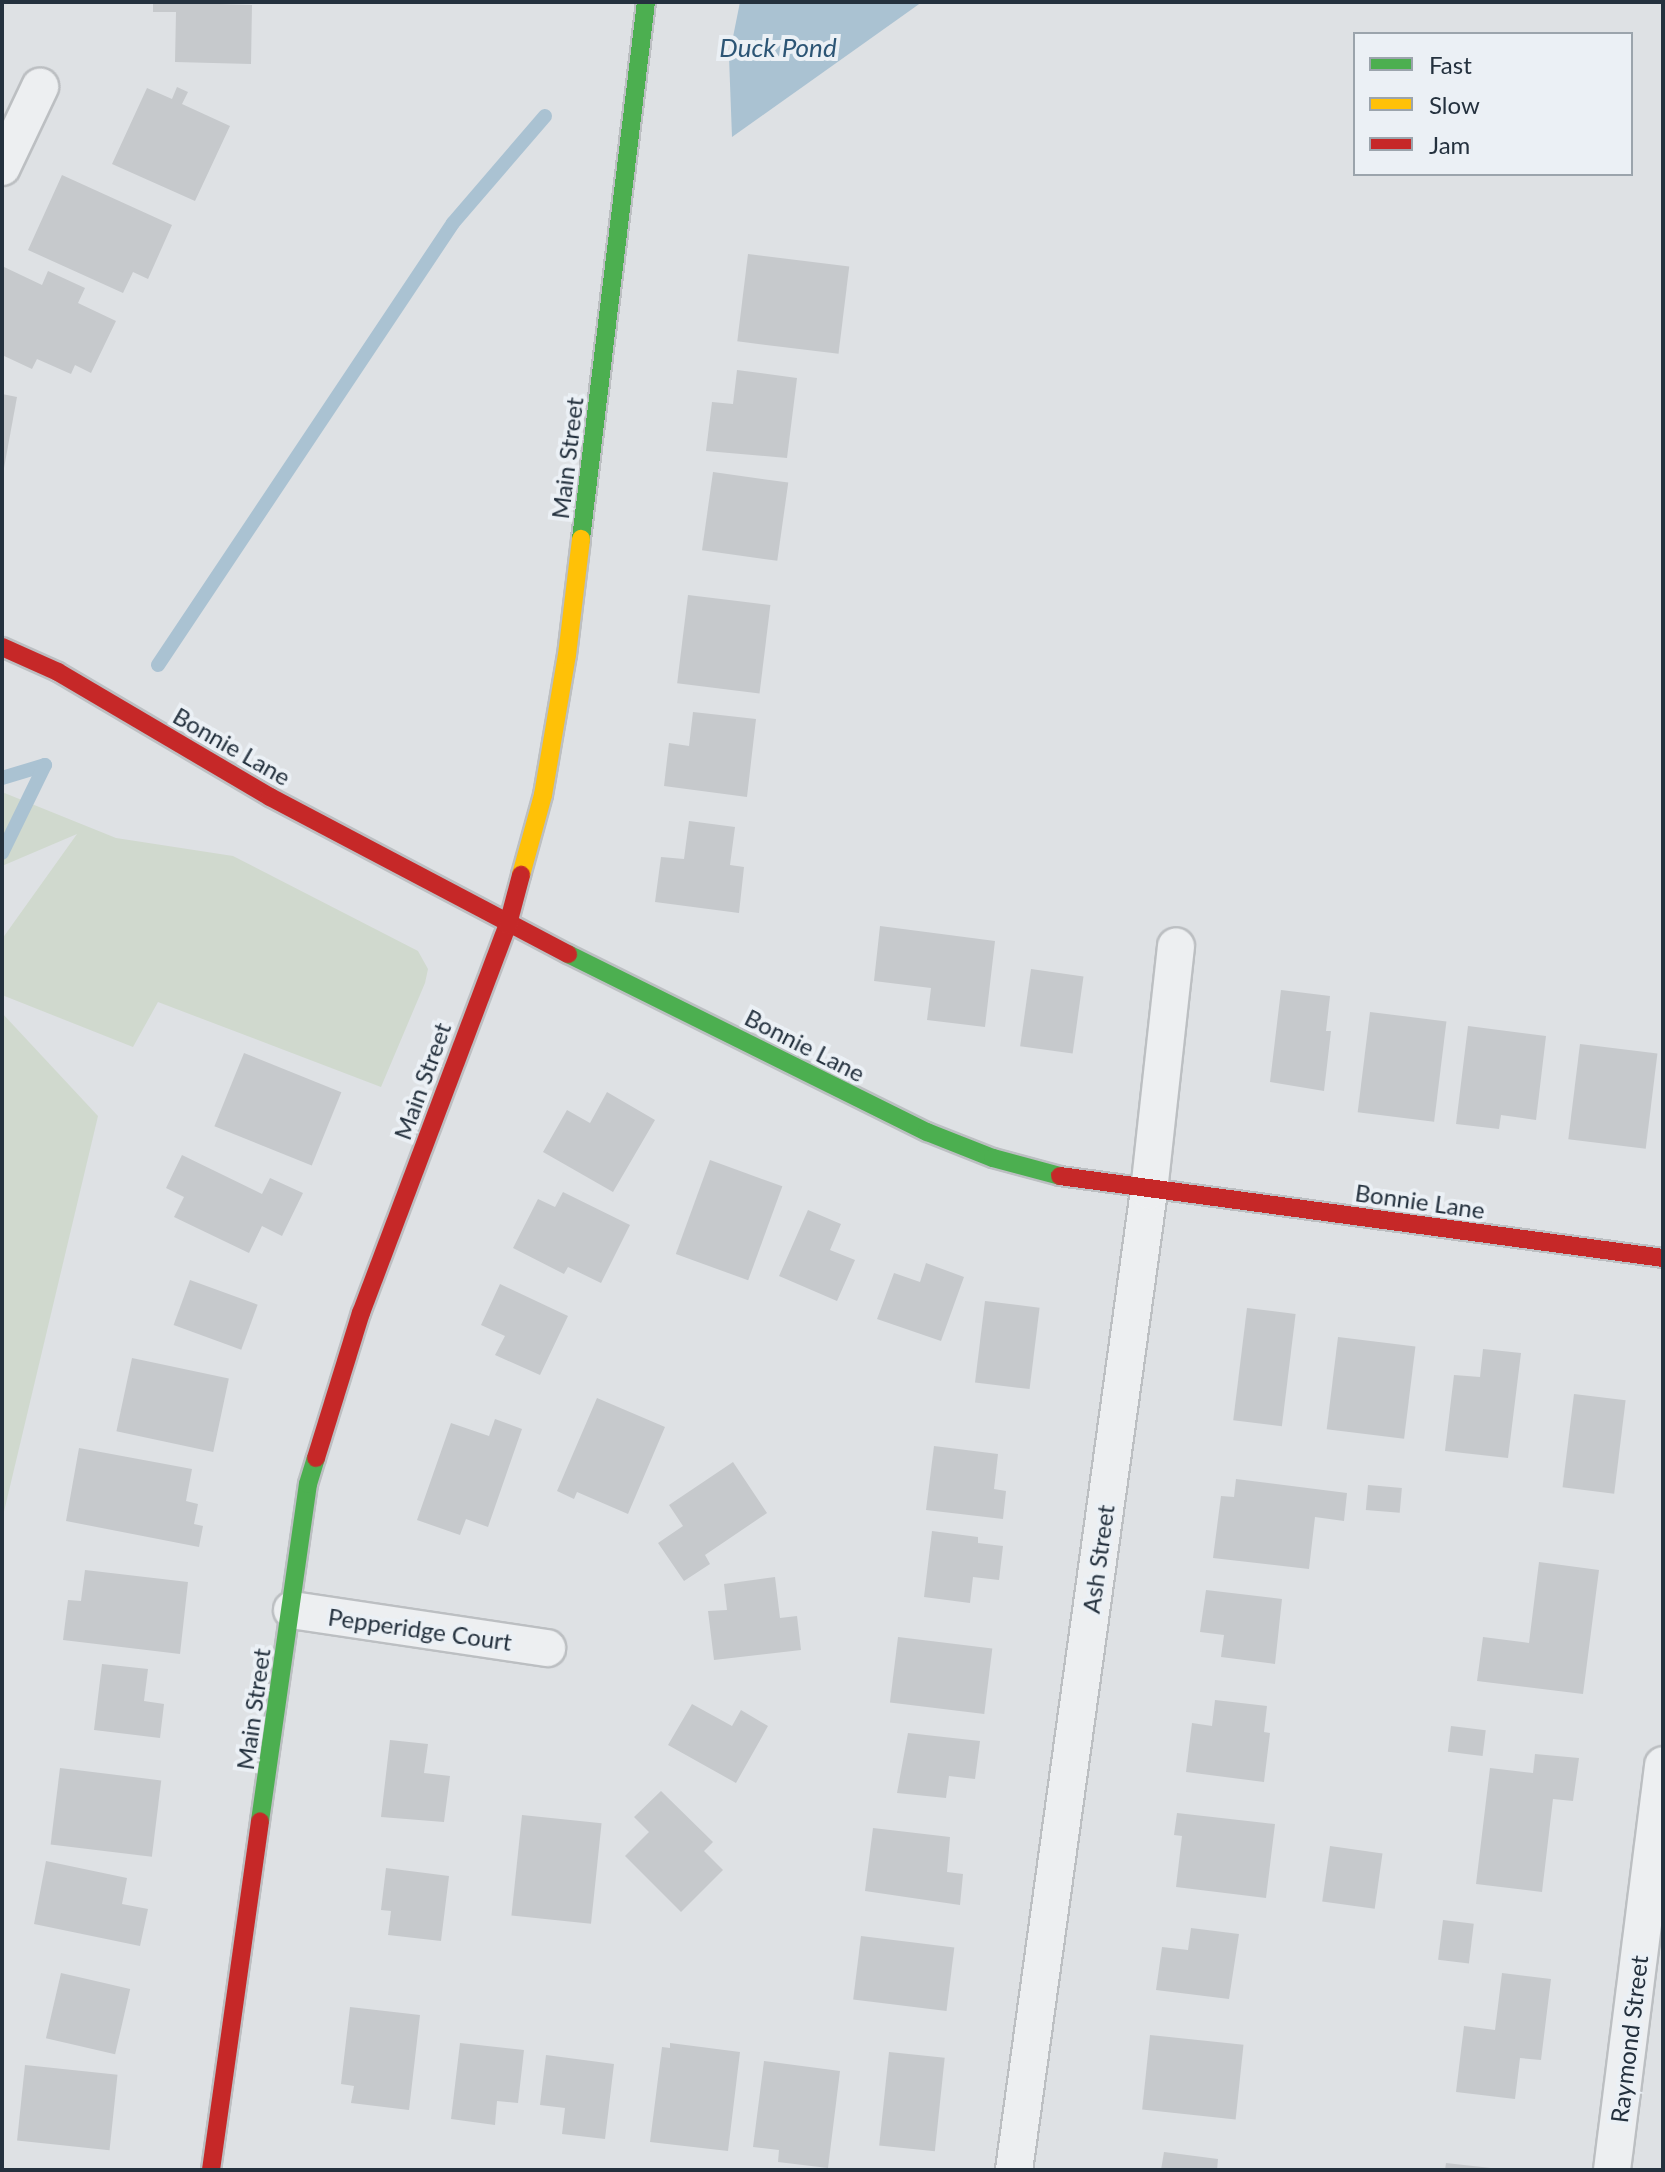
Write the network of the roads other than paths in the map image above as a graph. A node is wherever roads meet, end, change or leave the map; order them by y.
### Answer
1 (646, 2) edge
2 (40, 87) dead end
3 (2, 167) edge
4 (2, 647) edge
5 (508, 924) junction
6 (1176, 946) dead end
7 (1149, 1191) junction
8 (1663, 1258) edge
9 (292, 1610) junction
10 (547, 1648) dead end
11 (1663, 1765) edge
12 (211, 2170) edge
13 (1014, 2170) edge
14 (1612, 2170) edge

1 - 5 street, Main Street
2 - 3 street
4 - 5 street, Bonnie Lane
5 - 7 street, Bonnie Lane
5 - 9 street, Main Street
6 - 7 street, Ash Street
7 - 8 street, Bonnie Lane
7 - 13 street, Ash Street
9 - 10 street, Pepperidge Court
9 - 12 street, Main Street
11 - 14 street, Raymond Street

